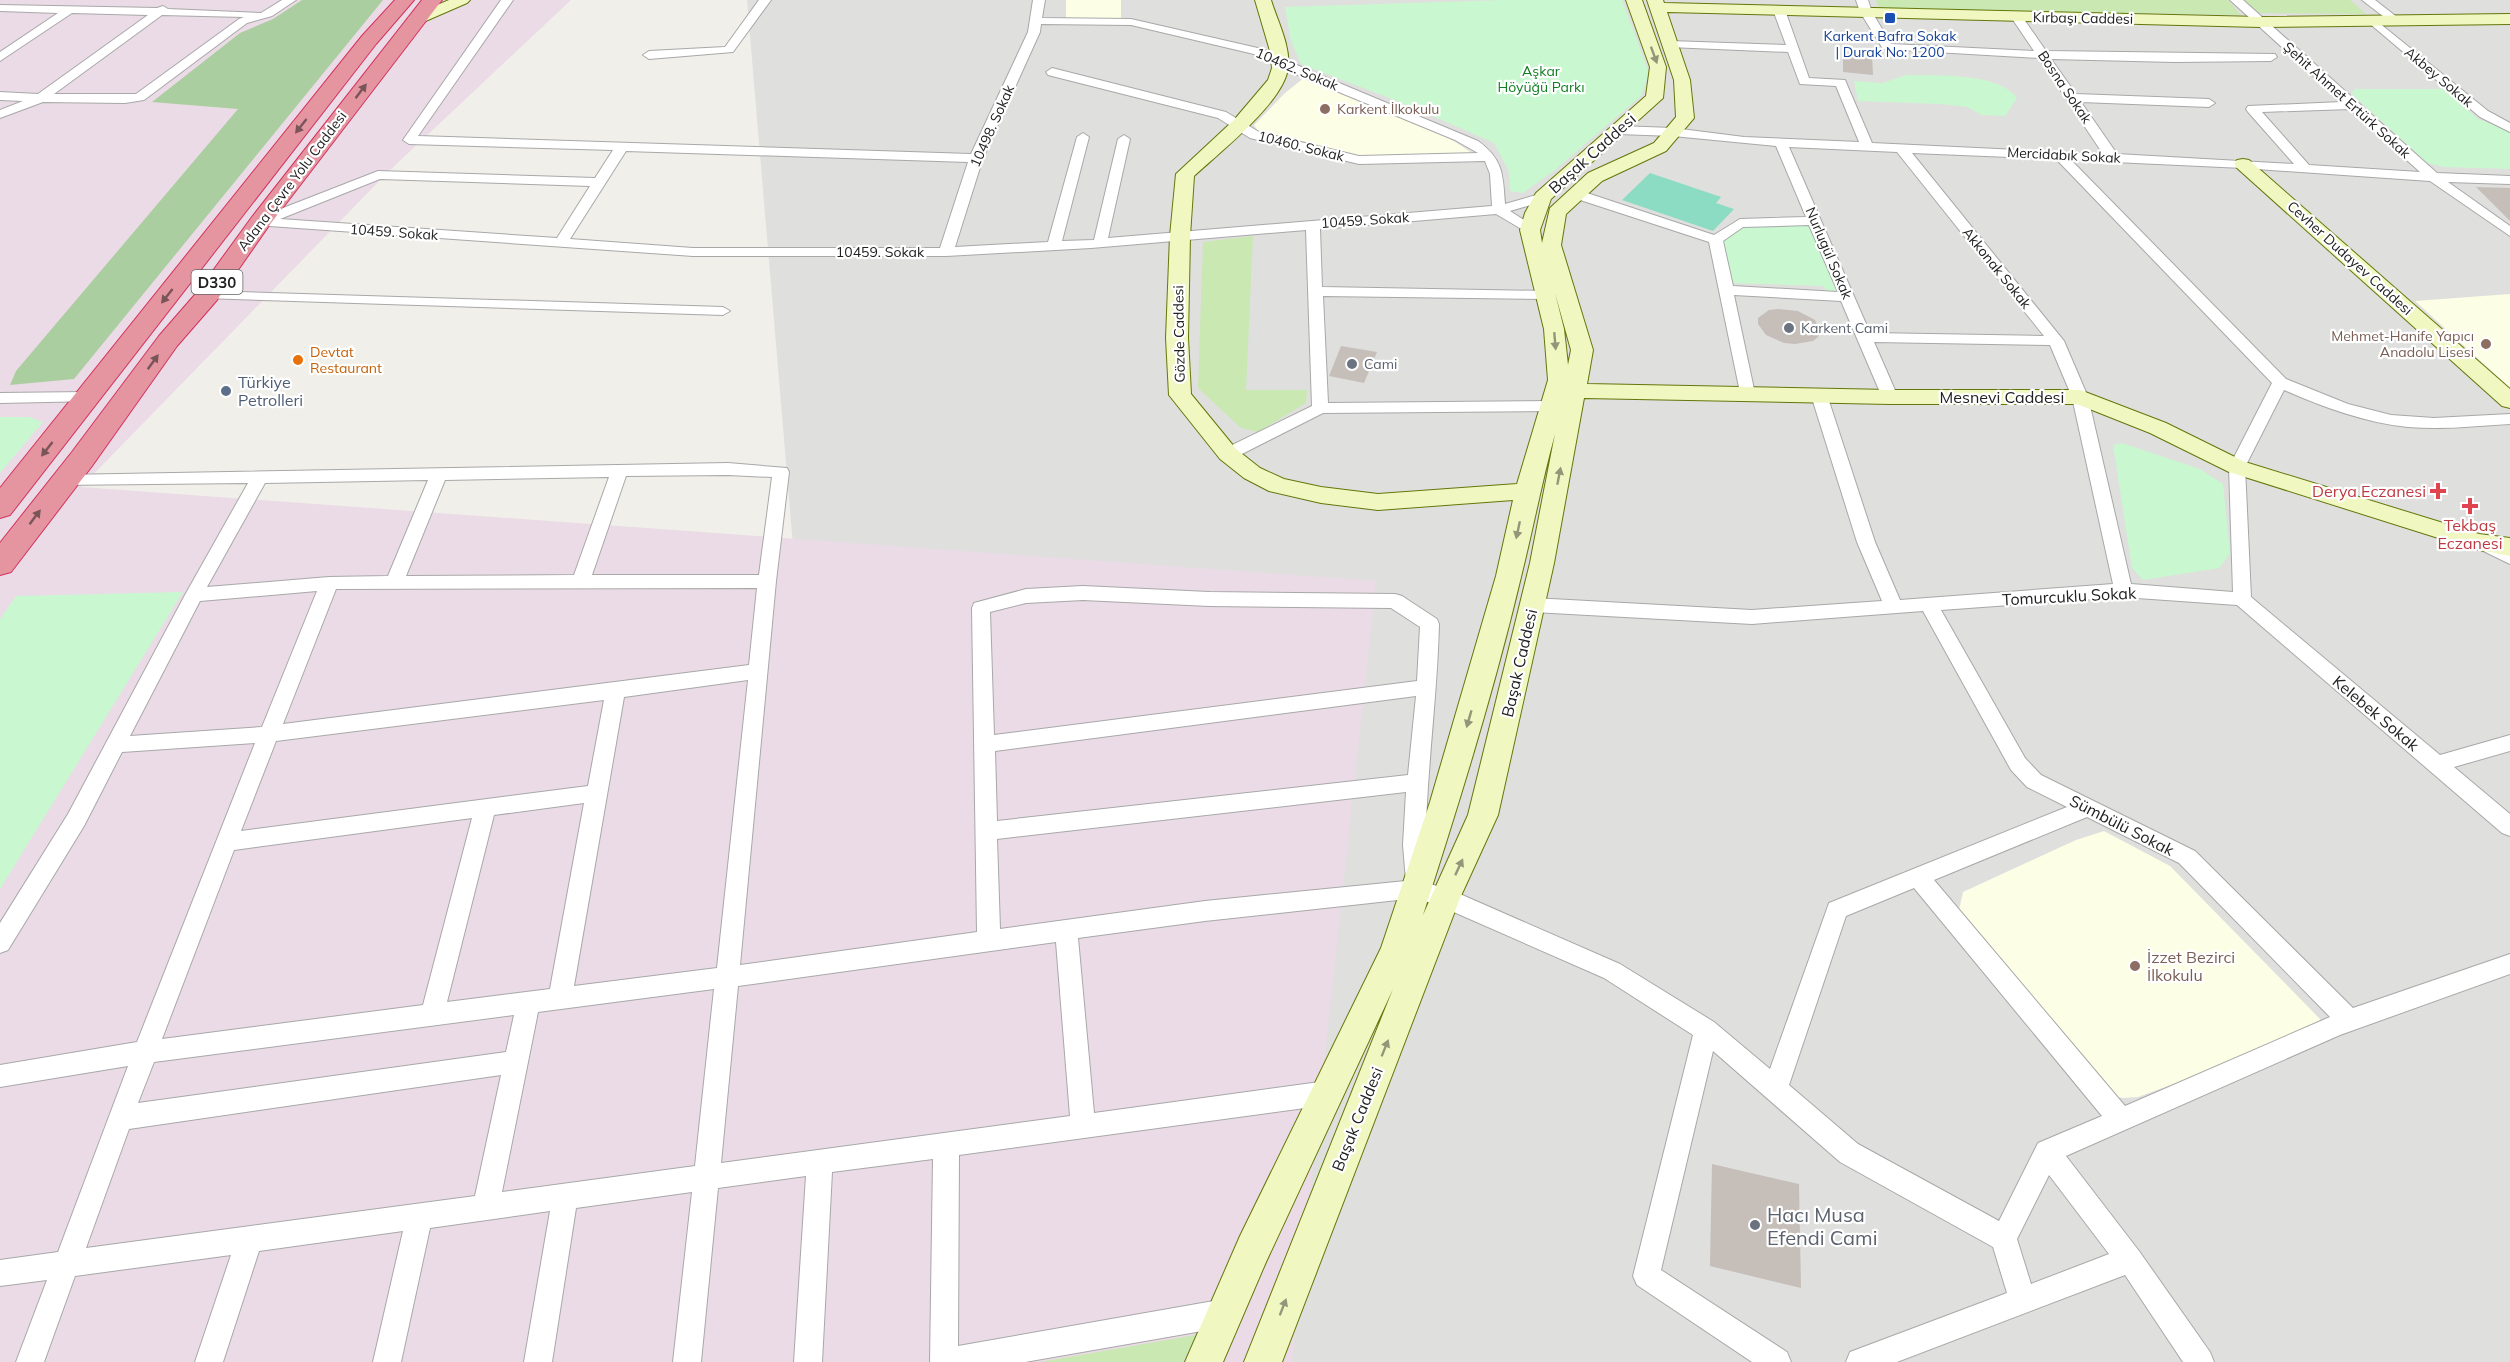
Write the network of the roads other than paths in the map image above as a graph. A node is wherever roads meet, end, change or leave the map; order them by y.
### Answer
1 (175, 0) edge
2 (290, 0) edge
3 (433, 0) edge
4 (462, 0) edge
5 (507, 0) edge
6 (765, 0) edge
7 (1039, 0) edge
8 (1263, 0) edge
9 (2236, 0) edge
10 (2368, 0) edge
11 (1649, 2) edge
12 (1864, 6) edge
13 (0, 8) edge
14 (71, 9) junction
15 (410, 10) edge
16 (1779, 10) junction
17 (161, 11) junction
18 (268, 14) junction
19 (2017, 17) junction
20 (2510, 19) edge
21 (1037, 21) junction
22 (2373, 21) junction
23 (2396, 21) junction
24 (2260, 22) junction
25 (1669, 44) junction
26 (0, 47) edge
27 (17, 47) junction
28 (1792, 49) junction
29 (649, 55) dead end
30 (2044, 56) junction
31 (0, 57) edge
32 (2271, 57) dead end
33 (1280, 60) junction
34 (1052, 72) dead end
35 (0, 96) edge
36 (41, 98) junction
37 (2072, 98) junction
38 (2209, 103) dead end
39 (2353, 105) junction
40 (0, 114) edge
41 (1238, 126) junction
42 (2509, 128) edge
43 (1618, 130) junction
44 (1672, 132) junction
45 (1083, 137) dead end
46 (1124, 139) dead end
47 (1781, 143) junction
48 (623, 146) junction
49 (1867, 146) junction
50 (1901, 148) junction
51 (2059, 155) junction
52 (1491, 157) junction
53 (976, 158) junction
54 (2112, 158) junction
55 (2243, 164) junction
56 (2304, 167) junction
57 (2433, 177) junction
58 (2510, 180) edge
59 (599, 182) junction
60 (1576, 195) junction
61 (1543, 197) junction
62 (1499, 210) junction
63 (1815, 221) junction
64 (260, 222) junction
65 (1313, 224) junction
66 (1530, 230) junction
67 (2510, 232) edge
68 (1180, 236) junction
69 (1716, 240) junction
70 (1100, 243) junction
71 (560, 244) junction
72 (1054, 245) junction
73 (946, 252) junction
74 (1726, 290) junction
75 (1316, 291) junction
76 (1545, 294) junction
77 (208, 295) junction
78 (1848, 297) junction
79 (723, 311) dead end
80 (1864, 337) junction
81 (2056, 342) junction
82 (2280, 382) junction
83 (1575, 391) junction
84 (1747, 394) junction
85 (1819, 395) junction
86 (88, 397) junction
87 (1890, 397) junction
88 (2080, 397) junction
89 (0, 398) edge
90 (2510, 401) edge
91 (1552, 406) junction
92 (1320, 408) junction
93 (2510, 419) edge
94 (1228, 454) junction
95 (2237, 467) junction
96 (620, 472) junction
97 (438, 476) junction
98 (259, 478) junction
99 (63, 481) junction
100 (1527, 491) junction
101 (0, 508) edge
102 (2479, 542) junction
103 (2510, 547) edge
104 (2510, 558) edge
105 (0, 564) edge
106 (581, 581) junction
107 (767, 581) junction
108 (394, 583) junction
109 (329, 584) junction
110 (2123, 590) junction
111 (194, 595) junction
112 (2242, 599) junction
113 (1929, 604) junction
114 (1533, 605) junction
115 (1894, 607) junction
116 (759, 671) junction
117 (1428, 687) junction
118 (615, 692) junction
119 (269, 734) junction
120 (2510, 743) edge
121 (984, 744) junction
122 (115, 745) junction
123 (2437, 764) junction
124 (1418, 782) junction
125 (597, 793) junction
126 (485, 808) junction
127 (2087, 808) junction
128 (2510, 827) edge
129 (986, 831) junction
130 (226, 842) junction
131 (1918, 877) junction
132 (1416, 889) junction
133 (1445, 898) junction
134 (1066, 930) junction
135 (989, 941) junction
136 (0, 943) edge
137 (2510, 964) edge
138 (728, 977) junction
139 (560, 999) junction
140 (528, 1003) junction
141 (432, 1015) junction
142 (2350, 1021) junction
143 (1706, 1030) junction
144 (145, 1052) junction
145 (516, 1062) junction
146 (0, 1076) edge
147 (1775, 1089) junction
148 (1327, 1093) junction
149 (120, 1118) junction
150 (2121, 1120) junction
151 (1083, 1126) junction
152 (946, 1144) junction
153 (2047, 1152) junction
154 (820, 1161) junction
155 (707, 1177) junction
156 (565, 1196) junction
157 (486, 1207) junction
158 (418, 1216) junction
159 (2004, 1238) junction
160 (250, 1239) junction
161 (2130, 1260) junction
162 (65, 1264) junction
163 (0, 1273) edge
164 (2023, 1301) junction
165 (1225, 1313) junction
166 (30, 1362) edge
167 (209, 1362) edge
168 (387, 1362) edge
169 (538, 1362) edge
170 (687, 1362) edge
171 (808, 1362) edge
172 (945, 1362) edge
173 (1204, 1362) edge
174 (1263, 1362) edge
175 (1777, 1362) edge
176 (1860, 1362) edge
177 (2200, 1362) edge

1 - 17 street
2 - 18 street
3 - 15 highway, Adana Çevre Yolu Caddesi / D330
4 - 15 street
5 - 48 street
6 - 29 street
7 - 21 street, 10498. Sokak
8 - 33 street
9 - 24 street, Şehit Ahmet Ertürk Sokak
10 - 23 street
11 - 16 street, Kırbaşı Caddesi
11 - 25 street, Başak Caddesi
11 -> 43 street, Başak Caddesi
12 - 16 street, Kırbaşı Caddesi
12 - 19 street, Kırbaşı Caddesi
12 - 30 street
13 - 14 street
14 - 17 street
14 - 27 street
64 -> 15 highway, Adana Çevre Yolu Caddesi / D330
15 -> 86 highway, Adana Çevre Yolu Caddesi / D330
16 - 28 street
17 - 18 street
17 - 36 street
18 - 36 street
19 - 24 street, Kırbaşı Caddesi
19 - 30 street, Bosna Sokak
20 - 23 street, Kırbaşı Caddesi
21 - 33 street, 10462. Sokak
21 - 53 street, 10498. Sokak
22 - 23 street, Kırbaşı Caddesi
22 - 24 street, Kırbaşı Caddesi
22 - 42 street, Akbey Sokak
24 - 39 street, Şehit Ahmet Ertürk Sokak
25 - 28 street
25 - 44 street, Başak Caddesi
26 - 27 street
27 - 31 street
28 - 49 street
30 - 32 street
30 - 37 street, Bosna Sokak
33 - 41 street, Gözde Caddesi
33 - 52 street, 10462. Sokak
34 - 41 street, 10460. Sokak
35 - 36 street
36 - 40 street
37 - 38 street
37 - 54 street, Bosna Sokak
39 - 56 street
39 - 57 street, Şehit Ahmet Ertürk Sokak
41 - 52 street, 10460. Sokak
41 - 68 street, Gözde Caddesi
43 - 44 street, Mercidabık Sokak
43 - 61 street, Başak Caddesi
44 - 47 street, Mercidabık Sokak
44 - 60 street, Başak Caddesi
45 - 72 street
46 - 70 street
47 - 49 street, Mercidabık Sokak
47 - 63 street, Nurlugül Sokak
48 - 53 street
48 - 59 street
49 - 50 street, Mercidabık Sokak
50 - 51 street, Mercidabık Sokak
50 - 81 street, Akkonak Sokak
51 - 54 street, Mercidabık Sokak
51 - 82 street
52 - 62 street
53 - 73 street, 10498. Sokak
54 - 55 street, Mercidabık Sokak
55 - 56 street, Mercidabık Sokak
55 - 90 street, Cevher Dudayev Caddesi
56 - 57 street, Mercidabık Sokak
57 - 58 street, Mercidabık Sokak
57 - 67 street, Şehit Ahmet Ertürk Sokak
59 - 64 street
59 - 71 street
60 - 69 street
60 - 83 street, Başak Caddesi
61 - 62 street, 10459. Sokak
61 - 66 street, Başak Caddesi
62 - 65 street, 10459. Sokak
62 - 66 street
63 - 69 street
63 - 78 street, Nurlugül Sokak
64 - 71 street, 10459. Sokak
64 - 77 highway, Adana Çevre Yolu Caddesi / D330
65 - 68 street, 10459. Sokak
65 - 75 street
66 - 76 street, Başak Caddesi
68 - 70 street, 10459. Sokak
68 - 94 street, Gözde Caddesi
69 - 74 street
70 - 72 street, 10459. Sokak
71 - 73 street, 10459. Sokak
72 - 73 street, 10459. Sokak
74 - 78 street
74 - 84 street
75 - 76 street
75 - 92 street
76 -> 91 street, Başak Caddesi
77 - 79 street
99 -> 77 highway, Adana Çevre Yolu Caddesi / D330
78 - 80 street, Nurlugül Sokak
80 - 81 street
80 - 87 street, Nurlugül Sokak
81 - 88 street, Akkonak Sokak
82 - 93 street
82 - 95 street
83 - 84 street, Mesnevi Caddesi
114 -> 83 street, Başak Caddesi
84 - 85 street, Mesnevi Caddesi
85 - 87 street, Mesnevi Caddesi
85 - 115 street
86 - 89 street
86 -> 101 highway, Adana Çevre Yolu Caddesi / D330
87 - 88 street, Mesnevi Caddesi
88 - 95 street, Mesnevi Caddesi
88 - 110 street, Akkonak Sokak
91 - 92 street
91 - 100 street, Başak Caddesi
92 - 94 street
94 - 100 street, Gözde Caddesi
95 - 102 street, Mesnevi Caddesi
95 - 112 street
96 - 97 street
96 - 106 street
96 - 107 street
97 - 98 street
97 - 108 street
98 - 99 street
98 - 111 street
105 -> 99 highway, Adana Çevre Yolu Caddesi / D330
100 -> 132 street, Başak Caddesi
102 - 103 street, Mesnevi Caddesi
102 - 104 street
106 - 107 street
106 - 108 street
107 - 116 street
108 - 109 street
109 - 111 street
109 - 119 street
110 - 112 street, Tomurcuklu Sokak
110 - 113 street, Tomurcuklu Sokak
111 - 122 street
112 - 123 street, Kelebek Sokak
113 - 115 street, Tomurcuklu Sokak
113 - 127 street, Sümbülü Sokak
114 - 115 street, Tomurcuklu Sokak
133 -> 114 street, Başak Caddesi
116 - 118 street
116 - 138 street
117 - 121 street
117 - 121 street
117 - 124 street
118 - 119 street
118 - 125 street
119 - 122 street
119 - 130 street
120 - 123 street
121 - 129 street
122 - 136 street
123 - 128 street, Kelebek Sokak
124 - 129 street
124 - 132 street
125 - 126 street
125 - 139 street
126 - 130 street
126 - 141 street
127 - 131 street
127 - 142 street, Sümbülü Sokak
129 - 135 street
130 - 144 street
131 - 147 street
131 - 150 street
132 - 133 street
132 - 134 street
132 - 148 street, Başak Caddesi
133 - 143 street
174 -> 133 street, Başak Caddesi
134 - 135 street
134 - 151 street
135 - 138 street
137 - 142 street
138 - 139 street
138 - 155 street
139 - 140 street
140 - 141 street
140 - 145 street
141 - 144 street
142 - 150 street
143 - 147 street
143 - 175 street
144 - 146 street
144 - 149 street
145 - 149 street
145 - 157 street
147 - 159 street
148 - 151 street
148 - 165 street, Başak Caddesi
149 - 162 street
150 - 153 street
151 - 152 street
152 - 154 street
152 - 172 street
153 - 159 street
153 - 161 street
154 - 155 street
154 - 171 street
155 - 156 street
155 - 170 street
156 - 157 street
156 - 169 street
157 - 158 street
158 - 160 street
158 - 168 street
159 - 164 street
160 - 162 street
160 - 167 street
161 - 164 street
161 - 177 street
162 - 163 street
162 - 166 street
164 - 176 street
165 - 172 street
165 - 173 street, Başak Caddesi

